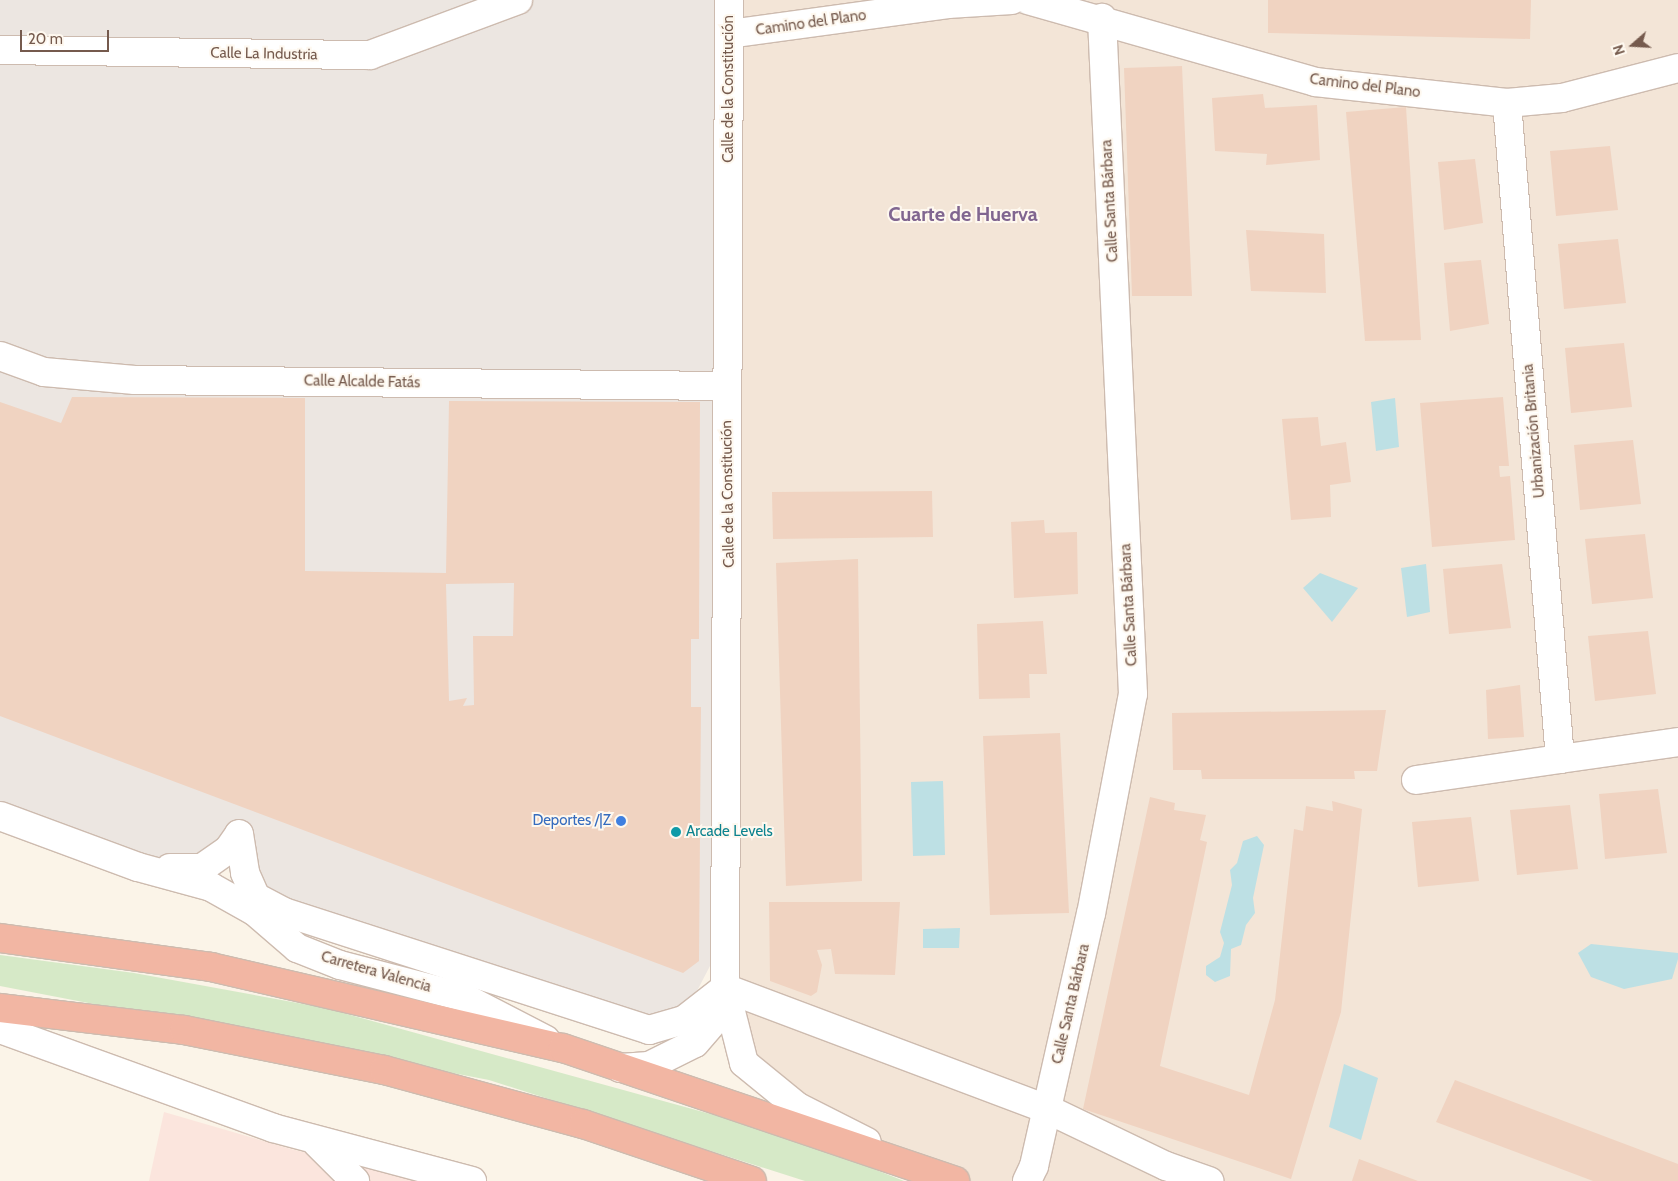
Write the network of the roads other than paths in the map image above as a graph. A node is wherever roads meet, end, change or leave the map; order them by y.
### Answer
1 (518, 0) edge
2 (729, 0) edge
3 (1012, 0) edge
4 (1028, 0) edge
5 (1102, 18) junction
6 (729, 34) junction
7 (0, 50) edge
8 (1678, 68) edge
9 (1507, 103) junction
10 (0, 356) edge
11 (727, 386) junction
12 (1678, 742) edge
13 (1560, 759) junction
14 (1416, 780) dead end
15 (0, 816) edge
16 (138, 867) junction
17 (224, 894) junction
18 (255, 895) junction
19 (0, 938) edge
20 (725, 988) junction
21 (0, 1008) edge
22 (0, 1030) edge
23 (562, 1048) junction
24 (620, 1068) junction
25 (1047, 1109) junction
26 (316, 1142) junction
27 (910, 1164) junction
28 (1163, 1174) edge
29 (355, 1181) edge
30 (472, 1181) edge
31 (752, 1181) edge
32 (956, 1181) edge
33 (1027, 1181) edge
34 (1208, 1181) edge

1 - 7 street, Calle La Industria
2 - 6 street, Calle de la Constitución
3 - 6 street, Camino del Plano
4 - 5 street, Camino del Plano
5 - 9 street, Camino del Plano
5 - 25 street, Calle Santa Bárbara
6 - 11 street, Calle de la Constitución
8 - 9 street, Camino del Plano
9 - 13 street, Urbanización Britania
10 - 11 street, Calle Alcalde Fatás
11 - 20 street, Calle de la Constitución
12 - 13 street
13 - 14 street
15 - 16 street, Carretera Valencia
16 - 17 street, Carretera Valencia
16 - 18 street
17 - 18 street
17 - 23 street, Carretera Valencia
18 - 20 street
19 - 23 highway
20 - 24 street, Calle de la Constitución
20 - 25 street
20 - 27 street, Calle de la Constitución
21 - 31 highway
22 - 26 street
23 - 24 highway
24 - 27 highway
25 - 28 street
25 - 33 street, Calle Santa Bárbara
26 - 29 street
26 - 30 street
27 - 32 highway
28 - 34 street

